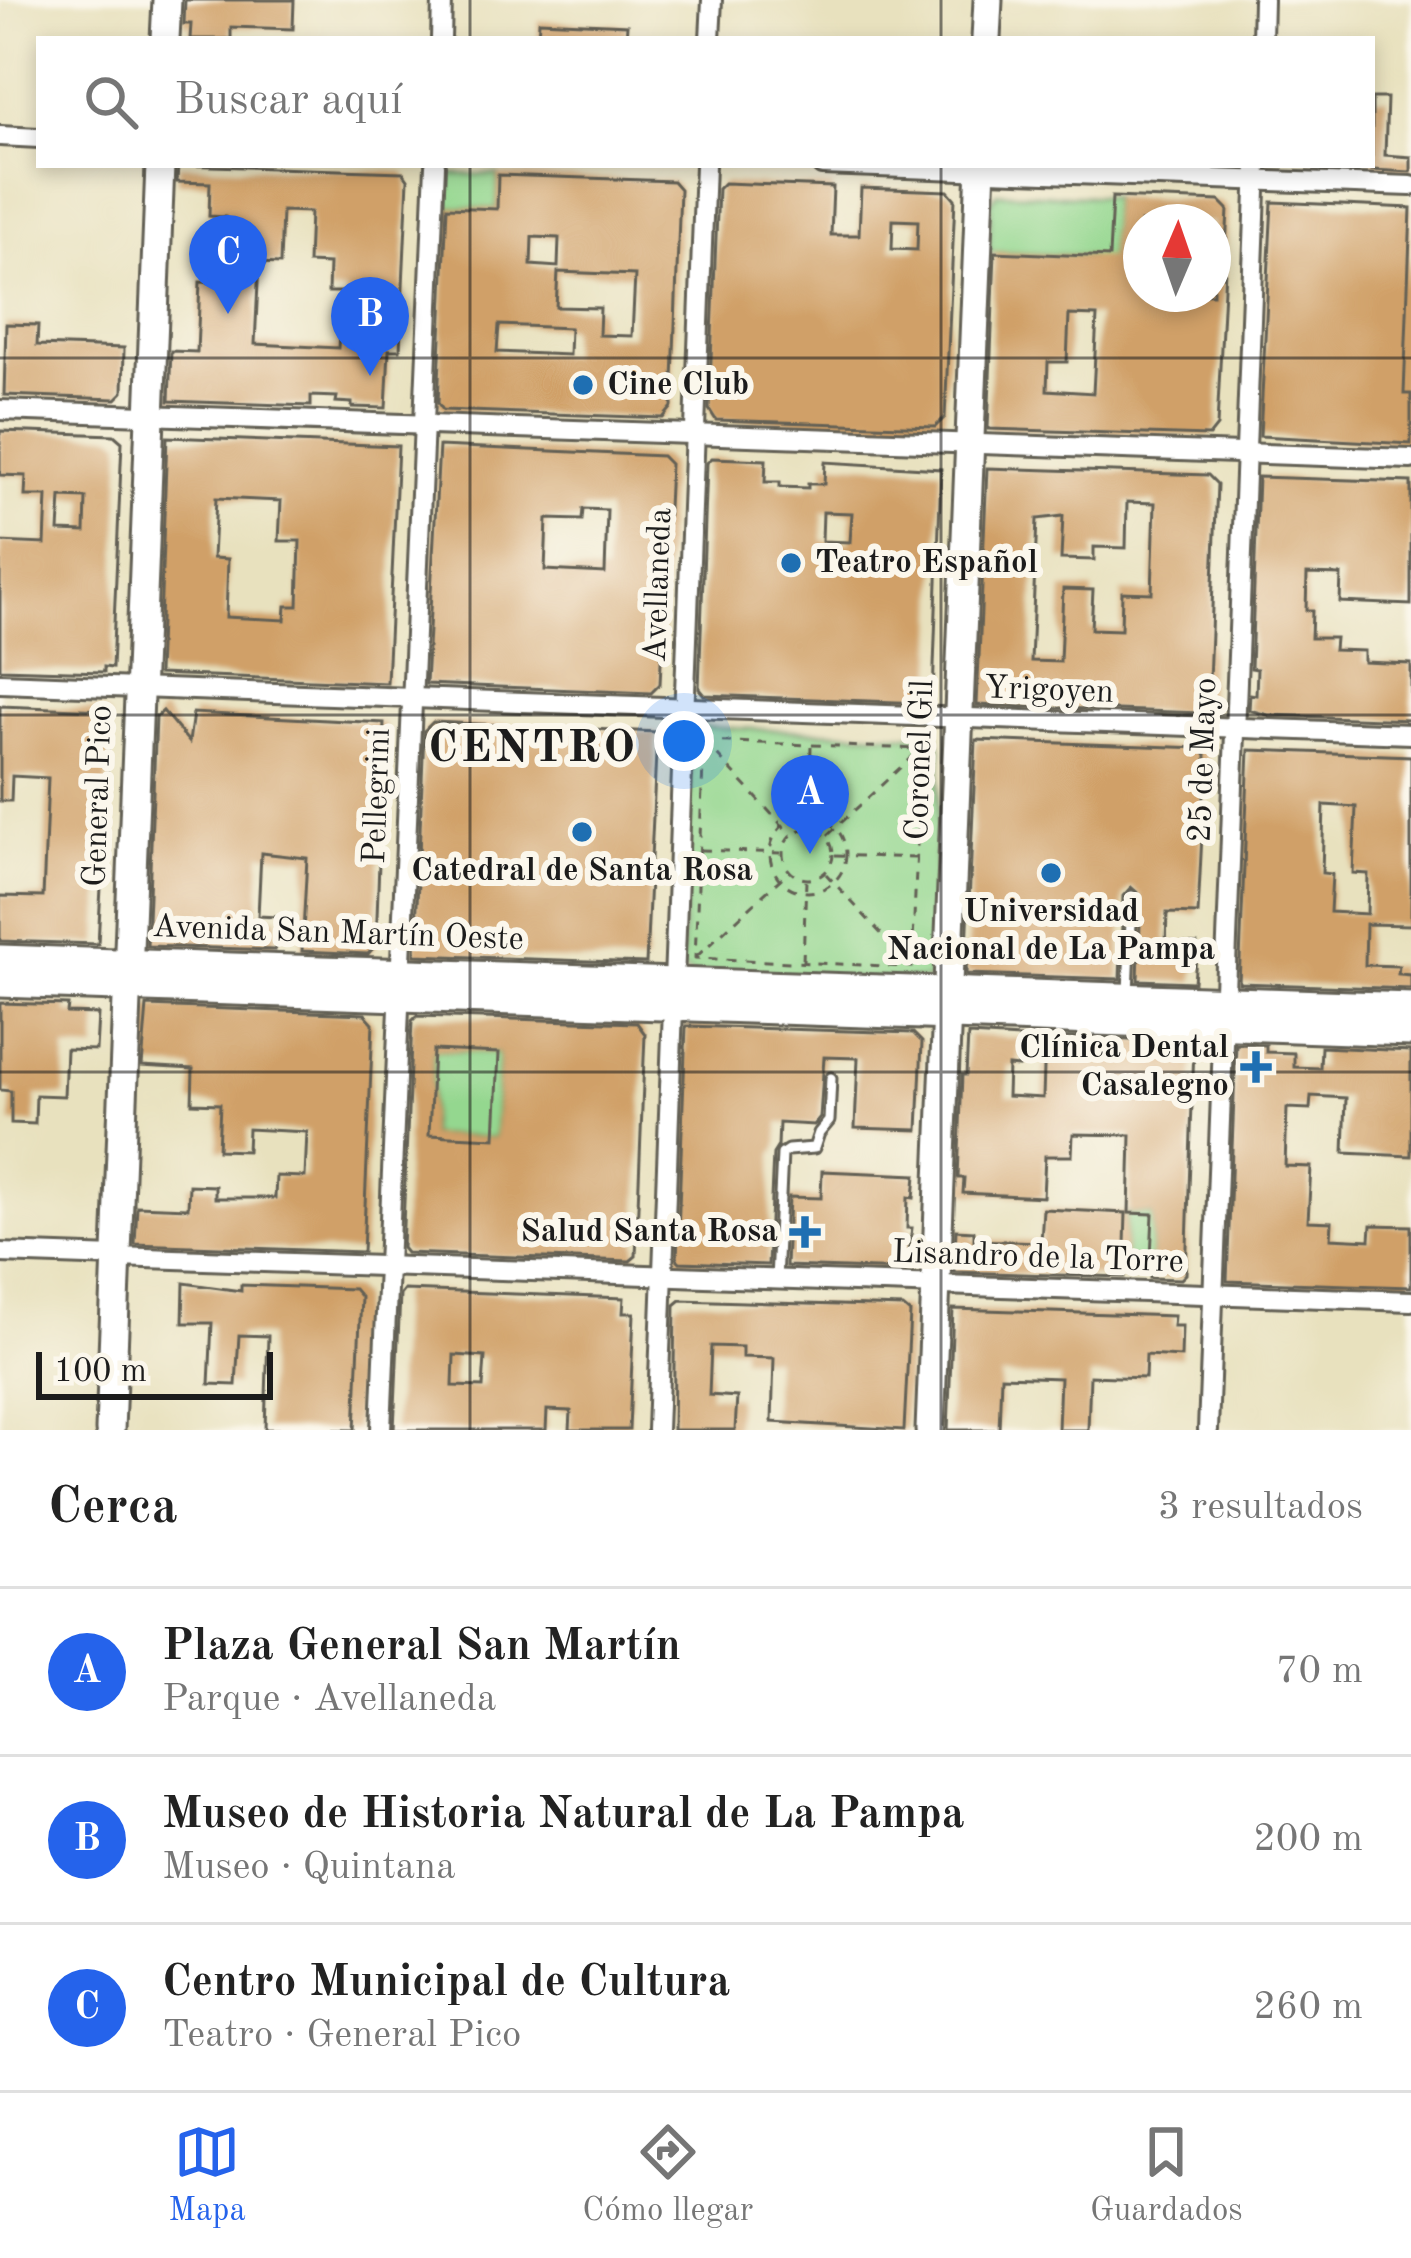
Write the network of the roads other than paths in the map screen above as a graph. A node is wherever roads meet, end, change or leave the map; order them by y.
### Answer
1 (167, 0) edge
2 (442, 0) edge
3 (712, 0) edge
4 (988, 0) edge
5 (1263, 0) edge
6 (165, 36) edge
7 (441, 36) edge
8 (710, 36) edge
9 (986, 36) edge
10 (1262, 36) edge
11 (0, 136) edge
12 (36, 138) edge
13 (160, 168) edge
14 (435, 168) edge
15 (705, 168) edge
16 (981, 168) edge
17 (1256, 173) edge
18 (1411, 186) edge
19 (0, 410) edge
20 (150, 415) junction
21 (424, 425) junction
22 (695, 434) junction
23 (970, 444) junction
24 (1246, 453) junction
25 (1411, 459) edge
26 (0, 683) edge
27 (139, 688) junction
28 (412, 698) junction
29 (684, 708) junction
30 (959, 718) junction
31 (1235, 728) junction
32 (1411, 734) edge
33 (1132, 896) dead end
34 (0, 958) edge
35 (128, 975) junction
36 (0, 983) edge
37 (400, 985) junction
38 (674, 994) junction
39 (1128, 997) junction
40 (947, 1003) junction
41 (1411, 1006) edge
42 (1224, 1013) junction
43 (1411, 1032) edge
44 (831, 1078) dead end
45 (0, 1253) edge
46 (116, 1257) junction
47 (388, 1266) junction
48 (663, 1276) junction
49 (776, 1280) junction
50 (936, 1285) junction
51 (1213, 1294) junction
52 (1411, 1301) edge
53 (110, 1430) edge
54 (380, 1430) edge
55 (657, 1430) edge
56 (930, 1430) edge
57 (1208, 1430) edge

1 - 6 street
2 - 7 street
3 - 8 street
4 - 9 street
5 - 10 street
11 - 12 street
13 - 20 street, General Pico
14 - 21 street, Pellegrini
15 - 22 street, Avellaneda
16 - 17 street
16 - 23 street, Coronel Gil
17 - 18 street
17 - 24 street, 25 de Mayo
19 - 20 street
20 - 21 street
20 - 27 street, General Pico
21 - 22 street
21 - 28 street, Pellegrini
22 - 23 street
22 - 29 street, Avellaneda
23 - 24 street
23 - 30 street, Coronel Gil
24 - 25 street
24 - 31 street, 25 de Mayo
26 - 27 street, Yrigoyen
27 - 28 street, Yrigoyen
27 - 35 street, General Pico
28 - 29 street, Yrigoyen
28 - 37 street, Pellegrini
29 - 30 street, Yrigoyen
29 - 38 street, Avellaneda
30 - 31 street, Yrigoyen
30 - 40 street, Coronel Gil
31 - 32 street, Yrigoyen
31 - 42 street, 25 de Mayo
33 - 39 lane
34 - 35 street, Avenida San Martín Oeste
35 - 36 street, Avenida San Martín Oeste
35 - 37 street, Avenida San Martín Oeste
35 - 46 street, General Pico
37 - 38 street, Avenida San Martín Oeste
37 - 47 street, Pellegrini
38 - 40 street, Avenida San Martín Oeste
38 - 48 street, Avellaneda
39 - 40 street
39 - 42 street
40 - 42 street
40 - 50 street, Coronel Gil
41 - 42 street
42 - 43 street
42 - 51 street, 25 de Mayo
44 - 49 lane
45 - 46 street, Lisandro de la Torre
46 - 47 street, Lisandro de la Torre
46 - 53 street, General Pico
47 - 48 street, Lisandro de la Torre
47 - 54 street, Pellegrini
48 - 49 street, Lisandro de la Torre
48 - 55 street, Avellaneda
49 - 50 street, Lisandro de la Torre
50 - 51 street, Lisandro de la Torre
50 - 56 street, Coronel Gil
51 - 52 street, Lisandro de la Torre
51 - 57 street, 25 de Mayo

